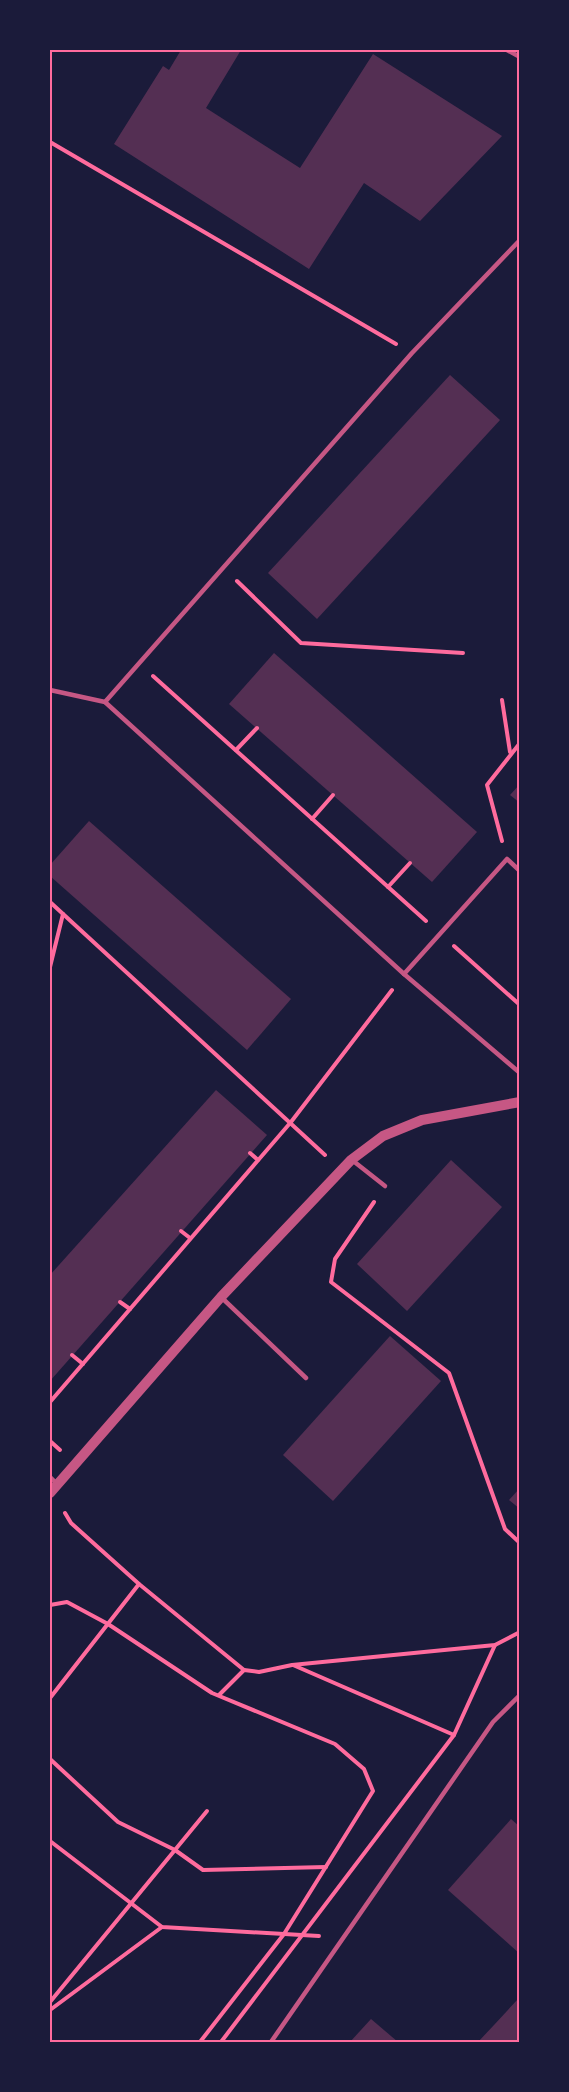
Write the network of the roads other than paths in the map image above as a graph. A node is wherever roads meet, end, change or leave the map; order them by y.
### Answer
1 (507, 50) edge
2 (519, 57) edge
3 (519, 240) edge
4 (50, 690) edge
5 (105, 702) junction
6 (519, 871) edge
7 (404, 974) junction
8 (519, 1073) edge
9 (519, 1102) edge
10 (351, 1160) junction
11 (385, 1186) road end
12 (221, 1297) junction
13 (306, 1378) dead end
14 (53, 1480) edge
15 (50, 1493) edge
16 (519, 1695) edge
17 (271, 2043) edge

1 - 2 lane
3 - 5 lane
4 - 5 lane
5 - 7 lane
6 - 7 lane
7 - 8 lane
9 - 10 street
10 - 11 lane
10 - 12 street
12 - 13 lane
12 - 14 street
14 - 15 street
16 - 17 lane

